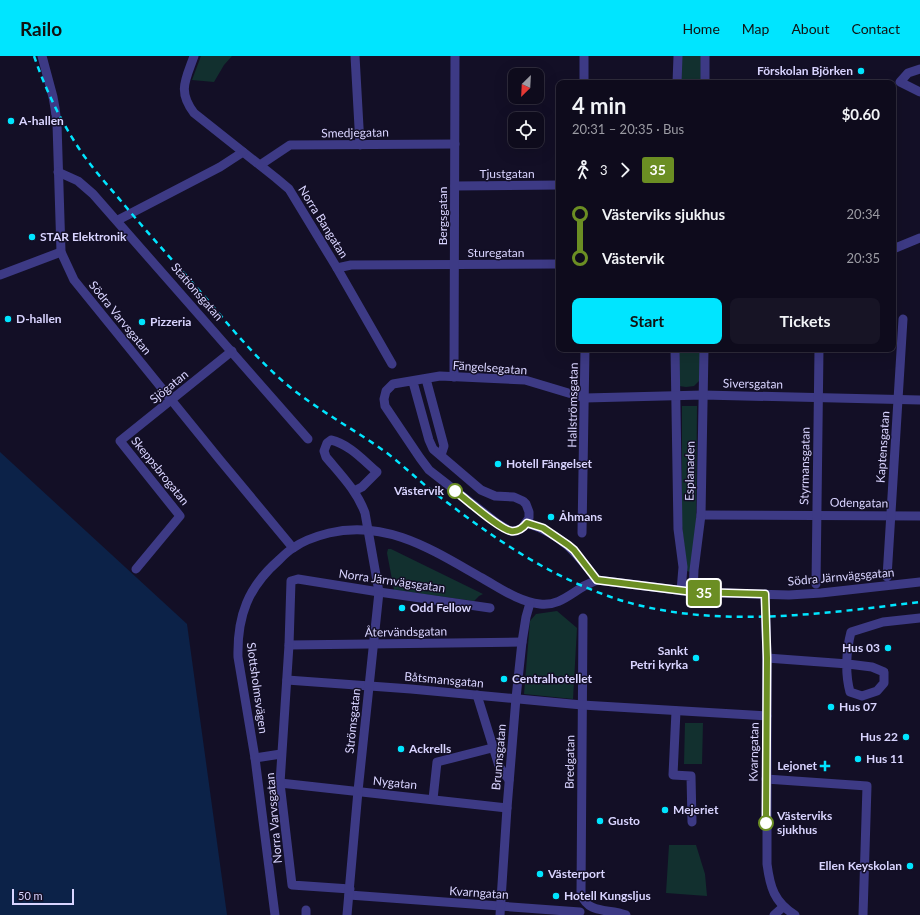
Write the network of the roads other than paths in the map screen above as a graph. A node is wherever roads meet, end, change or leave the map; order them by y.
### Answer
1 (42, 56) edge
2 (194, 56) edge
3 (355, 56) edge
4 (455, 56) edge
5 (584, 56) edge
6 (678, 56) edge
7 (705, 56) edge
8 (920, 69) edge
9 (584, 80) edge
10 (677, 80) edge
11 (705, 80) edge
12 (920, 92) edge
13 (455, 144) junction
14 (360, 145) junction
15 (243, 152) junction
16 (260, 165) junction
17 (58, 172) junction
18 (556, 185) edge
19 (455, 186) junction
20 (118, 220) junction
21 (920, 238) edge
22 (896, 248) edge
23 (61, 252) junction
24 (556, 264) edge
25 (455, 265) junction
26 (337, 268) junction
27 (0, 275) edge
28 (903, 319) dead end
29 (232, 351) junction
30 (585, 352) edge
31 (676, 352) edge
32 (704, 352) edge
33 (819, 352) edge
34 (392, 364) dead end
35 (454, 377) junction
36 (426, 379) junction
37 (413, 382) junction
38 (703, 395) junction
39 (675, 397) junction
40 (818, 397) junction
41 (585, 398) junction
42 (898, 399) junction
43 (171, 400) junction
44 (920, 400) edge
45 (308, 438) dead end
46 (120, 441) joint
47 (441, 455) junction
48 (354, 491) junction
49 (701, 515) junction
50 (817, 515) junction
51 (891, 516) junction
52 (920, 516) edge
53 (527, 523) junction
54 (368, 530) junction
55 (582, 533) dead end
56 (293, 548) junction
57 (136, 569) dead end
58 (887, 577) dead end
59 (291, 580) joint
60 (597, 580) junction
61 (920, 582) edge
62 (816, 584) dead end
63 (680, 591) junction
64 (379, 592) junction
65 (693, 592) junction
66 (765, 594) junction
67 (530, 603) junction
68 (490, 608) dead end
69 (583, 618) dead end
70 (920, 618) edge
71 (522, 642) junction
72 (289, 645) junction
73 (373, 645) junction
74 (767, 658) junction
75 (848, 664) junction
76 (287, 680) junction
77 (368, 686) junction
78 (477, 695) junction
79 (516, 698) junction
80 (582, 705) junction
81 (676, 710) junction
82 (767, 716) junction
83 (492, 748) junction
84 (281, 754) junction
85 (254, 758) junction
86 (510, 780) junction
87 (766, 780) junction
88 (280, 783) junction
89 (358, 791) junction
90 (433, 799) junction
91 (507, 808) junction
92 (692, 822) dead end
93 (292, 885) joint
94 (350, 892) junction
95 (587, 904) junction
96 (783, 907) junction
97 (500, 911) edge
98 (580, 913) edge
99 (275, 915) edge
100 (348, 915) edge
101 (626, 915) edge
102 (774, 915) edge
103 (795, 915) edge
104 (863, 915) edge

1 - 17 street, Södra Varvsgatan
2 - 15 street, Norra Bangatan
3 - 14 street
4 - 13 street, Bergsgatan
5 - 9 street
6 - 10 street
7 - 11 street
8 - 12 street
13 - 14 street, Smedjegatan
13 - 19 street, Bergsgatan
14 - 16 street, Smedjegatan
15 - 16 street, Norra Bangatan
15 - 20 street
16 - 26 street, Norra Bangatan
17 - 20 street, Stationsgatan
17 - 23 street, Södra Varvsgatan
18 - 19 street, Tjustgatan
19 - 25 street, Bergsgatan
20 - 29 street, Stationsgatan
21 - 22 street
23 - 27 street
23 - 43 street, Södra Varvsgatan
24 - 25 street, Sturegatan
25 - 26 street, Sturegatan
25 - 35 street, Bergsgatan
26 - 34 street, Norra Bangatan
28 - 42 street, Kaptensgatan
29 - 43 street, Sjögatan
29 - 45 street, Stationsgatan
30 - 41 street, Hallströmsgatan
31 - 39 street, Esplanaden
32 - 38 street, Esplanaden
33 - 40 street, Styrmansgatan
35 - 36 street, Fängelsegatan
35 - 41 street, Fängelsegatan
36 - 37 street, Fängelsegatan
36 - 47 street
37 - 47 street
37 - 53 street, Fängelsegatan
38 - 39 street, Siversgatan
38 - 40 street, Siversgatan
38 - 49 street, Esplanaden
39 - 41 street, Siversgatan
39 - 63 street, Esplanaden
40 - 42 street, Siversgatan
40 - 50 street, Styrmansgatan
41 - 55 street, Hallströmsgatan
42 - 44 street, Siversgatan
42 - 51 street, Kaptensgatan
43 - 46 street, Sjögatan
43 - 56 street, Södra Varvsgatan
46 - 57 street, Skeppsbrogatan
47 - 53 street
48 - 48 street
48 - 54 street
49 - 50 street, Odengatan
49 - 65 street, Esplanaden
50 - 51 street, Odengatan
50 - 62 street, Styrmansgatan
51 - 52 street, Odengatan
51 - 58 street, Kaptensgatan
53 - 60 street
54 - 56 street, Slottsholmsvägen
54 - 64 street, Strömsgatan
54 - 67 street, Slottsholmsvägen
56 - 85 street, Slottsholmsvägen
59 - 64 street, Norra Järnvägsgatan
59 - 72 street, Norra Varvsgatan
60 - 63 street, Södra Järnvägsgatan
60 - 67 street, Slottsholmsvägen
61 - 66 street, Södra Järnvägsgatan
63 - 65 street, Södra Järnvägsgatan
64 - 68 street, Norra Järnvägsgatan
64 - 73 street, Strömsgatan
65 - 66 street, Södra Järnvägsgatan
66 - 74 street, Kvarngatan
67 - 71 street, Brunnsgatan
69 - 80 street, Bredgatan
70 - 75 street
71 - 73 street, Återvändsgatan
71 - 79 street, Brunnsgatan
72 - 73 street, Återvändsgatan
72 - 76 street, Norra Varvsgatan
73 - 77 street, Strömsgatan
74 - 75 street
74 - 82 street, Kvarngatan
75 - 75 street
76 - 77 street, Båtsmansgatan
76 - 84 street, Norra Varvsgatan
77 - 78 street, Båtsmansgatan
77 - 89 street, Strömsgatan
78 - 79 street, Båtsmansgatan
78 - 83 street
79 - 80 street, Båtsmansgatan
79 - 86 street, Brunnsgatan
80 - 81 street, Båtsmansgatan
80 - 95 street, Bredgatan
81 - 82 street, Båtsmansgatan
81 - 92 street
82 - 87 street, Kvarngatan
83 - 86 street
83 - 90 street
84 - 85 street
84 - 88 street, Norra Varvsgatan
85 - 99 street, Slottsholmsvägen
86 - 91 street, Brunnsgatan
87 - 96 street, Kvarngatan
87 - 104 street
88 - 89 street, Nygatan
88 - 93 street, Norra Varvsgatan
89 - 90 street, Nygatan
89 - 94 street, Strömsgatan
90 - 91 street, Nygatan
91 - 97 street, Brunnsgatan
93 - 94 street, Kvarngatan
94 - 97 street, Kvarngatan
94 - 100 street, Strömsgatan
95 - 98 street, Kvarngatan
95 - 101 street
96 - 102 street
96 - 103 street, Kvarngatan
97 - 98 street, Kvarngatan

